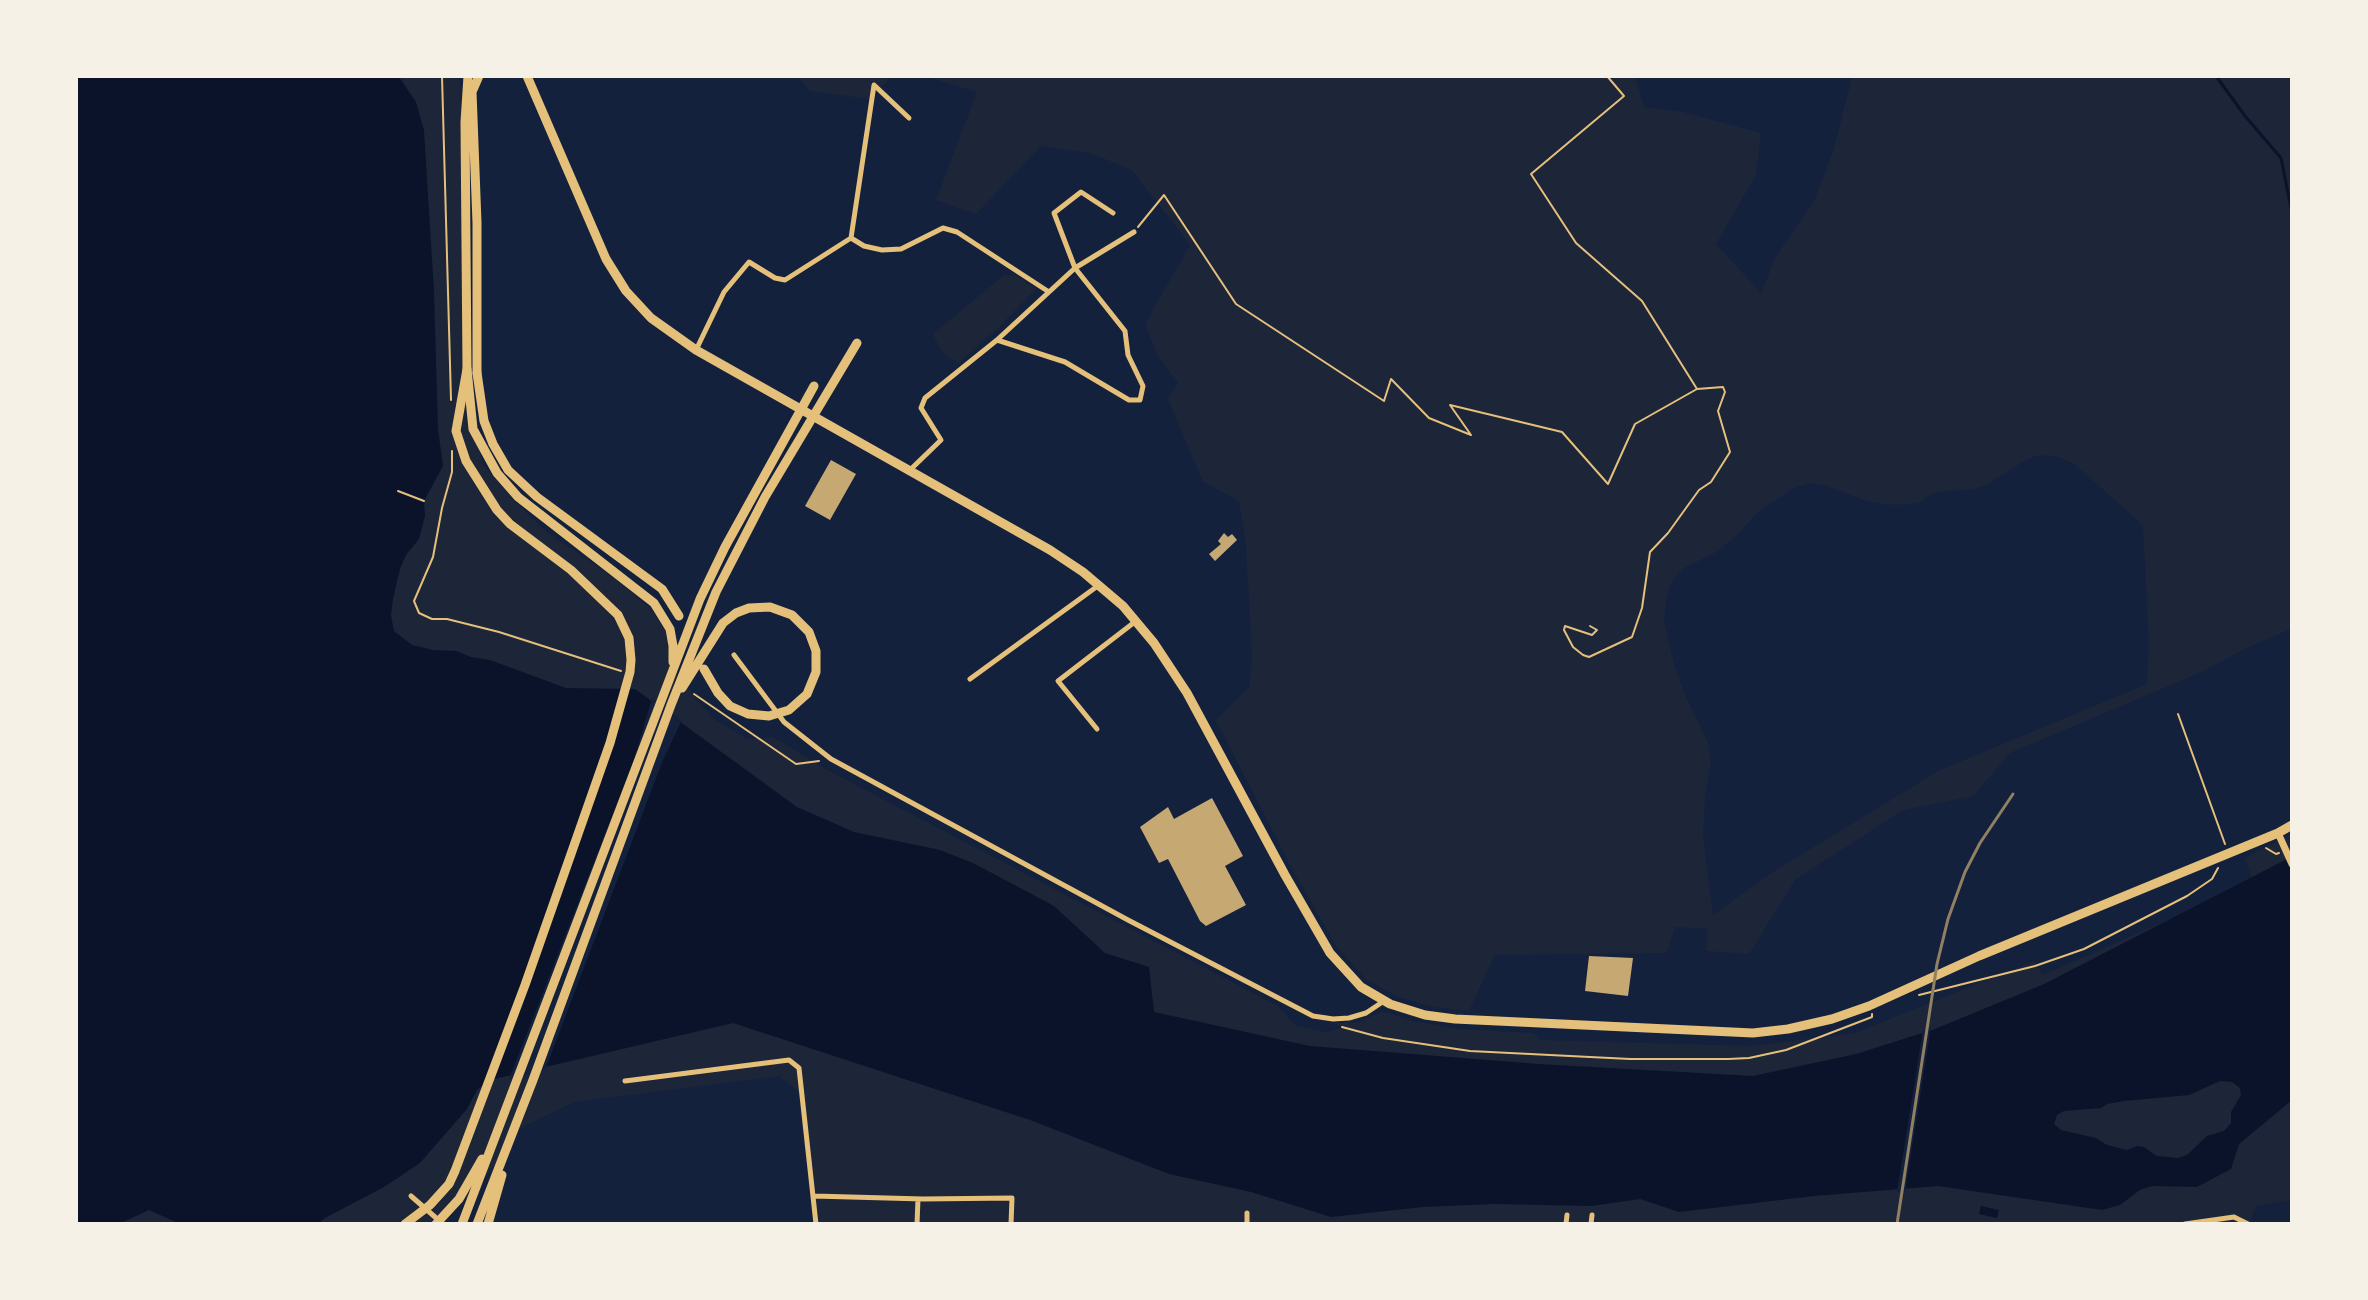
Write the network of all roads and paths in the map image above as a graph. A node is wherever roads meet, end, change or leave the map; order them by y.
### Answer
1 (466, 76) edge
2 (478, 76) edge
3 (1607, 76) edge
4 (527, 78) edge
5 (909, 118) dead end
6 (1113, 213) dead end
7 (1134, 232) joint
8 (851, 237) junction
9 (1075, 268) junction
10 (1049, 292) junction
11 (997, 340) junction
12 (857, 343) dead end
13 (696, 350) junction
14 (466, 369) junction
15 (814, 386) dead end
16 (1697, 389) junction
17 (909, 470) junction
18 (398, 491) dead end
19 (424, 501) dead end
20 (1099, 585) junction
21 (679, 616) dead end
22 (1136, 621) junction
23 (1590, 626) dead end
24 (734, 655) dead end
25 (704, 669) dead end
26 (970, 679) dead end
27 (694, 694) dead end
28 (670, 705) junction
29 (2178, 714) dead end
30 (1096, 729) dead end
31 (646, 741) junction
32 (831, 759) junction
33 (2291, 826) edge
34 (2278, 833) junction
35 (2265, 847) dead end
36 (2283, 852) junction
37 (2229, 854) junction
38 (2219, 864) dead end
39 (2292, 864) edge
40 (1912, 997) dead end
41 (1384, 1002) junction
42 (1869, 1006) junction
43 (1340, 1026) dead end
44 (625, 1081) dead end
45 (499, 1128) junction
46 (504, 1157) junction
47 (411, 1196) dead end
48 (814, 1196) junction
49 (918, 1199) junction
50 (1247, 1213) dead end
51 (1567, 1215) dead end
52 (1592, 1215) dead end
53 (405, 1224) edge
54 (436, 1224) edge
55 (443, 1224) edge
56 (462, 1224) edge
57 (477, 1224) edge
58 (488, 1224) edge
59 (816, 1224) edge
60 (917, 1224) edge
61 (1011, 1224) edge
62 (1247, 1224) edge
63 (1566, 1224) edge
64 (1591, 1224) edge
65 (2185, 1224) edge
66 (2248, 1224) edge

1 - 14 main road
2 - 21 main road
3 - 16 path
4 - 13 main road
5 - 8 street
6 - 9 street
7 - 9 street
7 - 16 path
8 - 10 street
8 - 13 street
9 - 10 street
9 - 11 street
10 - 11 street
11 - 17 street
12 - 28 main road
13 - 17 main road
14 - 31 main road
14 - 53 main road
15 - 31 main road
16 - 23 path
17 - 20 main road
18 - 19 path
20 - 22 main road
20 - 26 street
22 - 30 street
22 - 41 main road
24 - 32 street
25 - 28 main road
27 - 32 path
28 - 46 main road
29 - 37 path
31 - 45 main road
32 - 41 street
33 - 34 main road
34 - 36 street
34 - 37 main road
35 - 36 path
36 - 39 street
37 - 42 main road
38 - 40 path
41 - 42 main road
42 - 43 path
44 - 48 street
45 - 54 main road
45 - 56 main road
46 - 57 main road
46 - 58 main road
47 - 55 street
48 - 49 street
48 - 59 street
49 - 60 street
49 - 61 street
50 - 62 street
51 - 63 street
52 - 64 street
65 - 66 street

